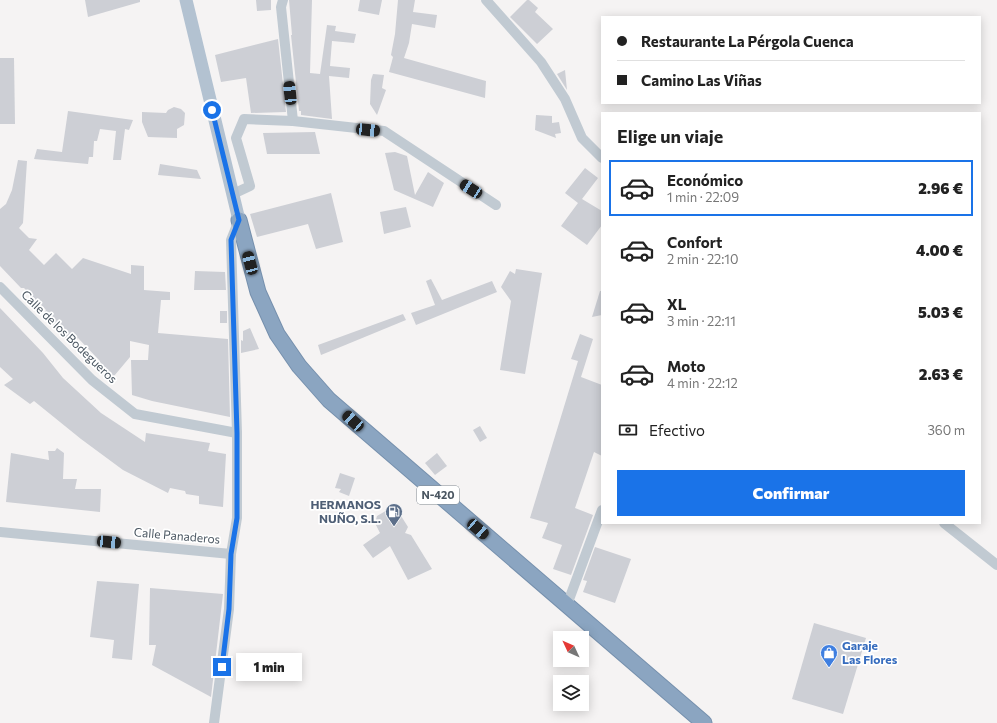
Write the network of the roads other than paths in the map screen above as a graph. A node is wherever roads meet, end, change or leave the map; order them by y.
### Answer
1 (186, 0) edge
2 (283, 0) edge
3 (486, 0) edge
4 (293, 121) junction
5 (601, 157) edge
6 (233, 194) junction
7 (496, 205) dead end
8 (239, 220) junction
9 (0, 287) edge
10 (237, 433) junction
11 (601, 513) edge
12 (945, 524) edge
13 (0, 532) edge
14 (231, 554) junction
15 (997, 565) edge
16 (566, 605) junction
17 (214, 723) edge
18 (704, 723) edge

1 - 6 main road
2 - 4 street
3 - 5 street
4 - 6 street
4 - 7 street
6 - 8 main road
8 - 10 street
8 - 16 highway, N-420
9 - 10 street, Calle de los Bodegueros
10 - 14 street
11 - 16 street
12 - 15 street
13 - 14 street, Calle Panaderos
14 - 17 street
16 - 18 highway, N-420

